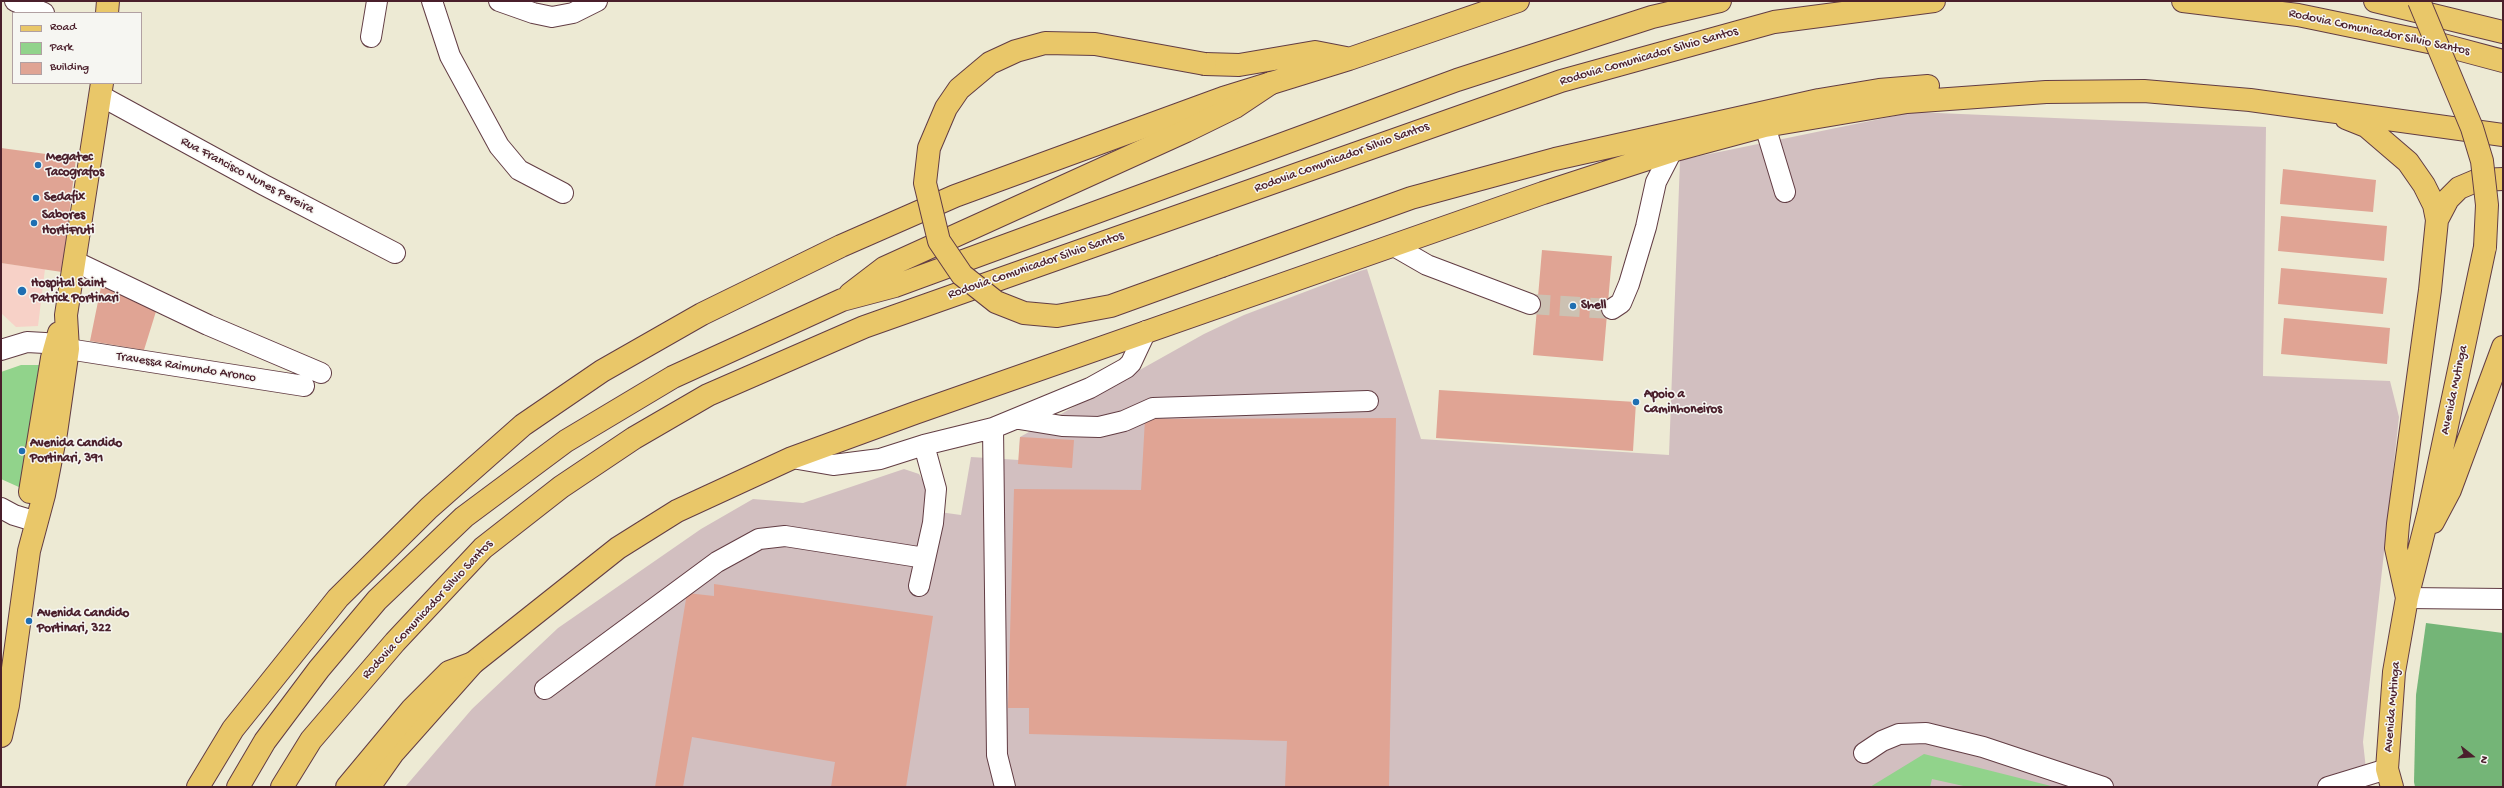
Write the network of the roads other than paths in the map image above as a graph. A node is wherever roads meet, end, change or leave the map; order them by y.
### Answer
1 (15, 1) edge
2 (108, 1) edge
3 (377, 1) edge
4 (432, 1) edge
5 (499, 1) edge
6 (596, 1) edge
7 (1518, 1) edge
8 (1720, 1) edge
9 (1934, 1) edge
10 (2183, 1) edge
11 (2375, 1) edge
12 (2418, 1) edge
13 (42, 12) edge
14 (107, 12) edge
15 (2503, 32) edge
16 (371, 37) dead end
17 (1349, 58) junction
18 (2503, 61) edge
19 (1271, 82) junction
20 (101, 89) edge
21 (2046, 92) junction
22 (2321, 108) junction
23 (1765, 126) junction
24 (2503, 135) edge
25 (1672, 151) junction
26 (2503, 179) edge
27 (1785, 192) dead end
28 (563, 193) dead end
29 (2437, 220) junction
30 (1394, 246) junction
31 (395, 253) dead end
32 (76, 262) junction
33 (842, 300) junction
34 (1530, 304) tunnel mouth
35 (1612, 309) dead end
36 (1146, 331) junction
37 (2503, 346) edge
38 (62, 347) junction
39 (1, 350) edge
40 (321, 372) dead end
41 (304, 386) dead end
42 (1368, 401) dead end
43 (1019, 419) junction
44 (993, 428) junction
45 (924, 445) junction
46 (792, 458) junction
47 (2402, 498) junction
48 (1, 508) edge
49 (2435, 510) junction
50 (32, 521) junction
51 (925, 558) junction
52 (919, 586) dead end
53 (2407, 598) junction
54 (2503, 600) edge
55 (473, 663) junction
56 (545, 689) dead end
57 (1, 736) edge
58 (1864, 753) dead end
59 (2390, 778) edge
60 (198, 787) edge
61 (238, 787) edge
62 (282, 787) edge
63 (347, 787) edge
64 (369, 787) edge
65 (1005, 787) edge
66 (2103, 787) edge
67 (2328, 787) edge

1 - 13 street
2 - 14 main road
3 - 16 street
4 - 28 street
5 - 6 street
7 - 17 main road
8 - 33 main road
9 - 62 main road, Rodovia Comunicador Silvio Santos
10 - 18 main road, Rodovia Comunicador Silvio Santos
11 - 15 main road
12 - 49 main road, Avenida Mutinga, bridge
17 - 19 main road
17 - 21 main road, bridge
19 - 33 main road
19 - 60 main road
20 - 31 street, Rua Francisco Nunes Pereira
20 - 32 main road
21 - 22 main road
21 - 23 main road
22 - 24 main road
22 - 29 main road
23 - 25 main road
23 - 27 street
25 - 30 main road
25 - 35 street
26 - 29 main road
29 - 47 main road
30 - 34 street
30 - 36 main road
32 - 38 main road
32 - 40 street
33 - 61 main road
36 - 43 street
36 - 46 main road
37 - 49 main road
38 - 39 street, Travessa Raimundo Aronco
38 - 41 street, Travessa Raimundo Aronco
38 - 50 main road
42 - 43 street
43 - 44 street
44 - 45 street
44 - 65 street
45 - 46 street
45 - 51 street
46 - 55 main road
47 - 49 main road
47 - 53 main road
48 - 50 street
49 - 53 main road, Avenida Mutinga
50 - 57 main road
51 - 52 street
51 - 56 street
53 - 54 street
53 - 59 main road, Avenida Mutinga
55 - 63 main road
55 - 64 main road
58 - 66 street
59 - 67 street

